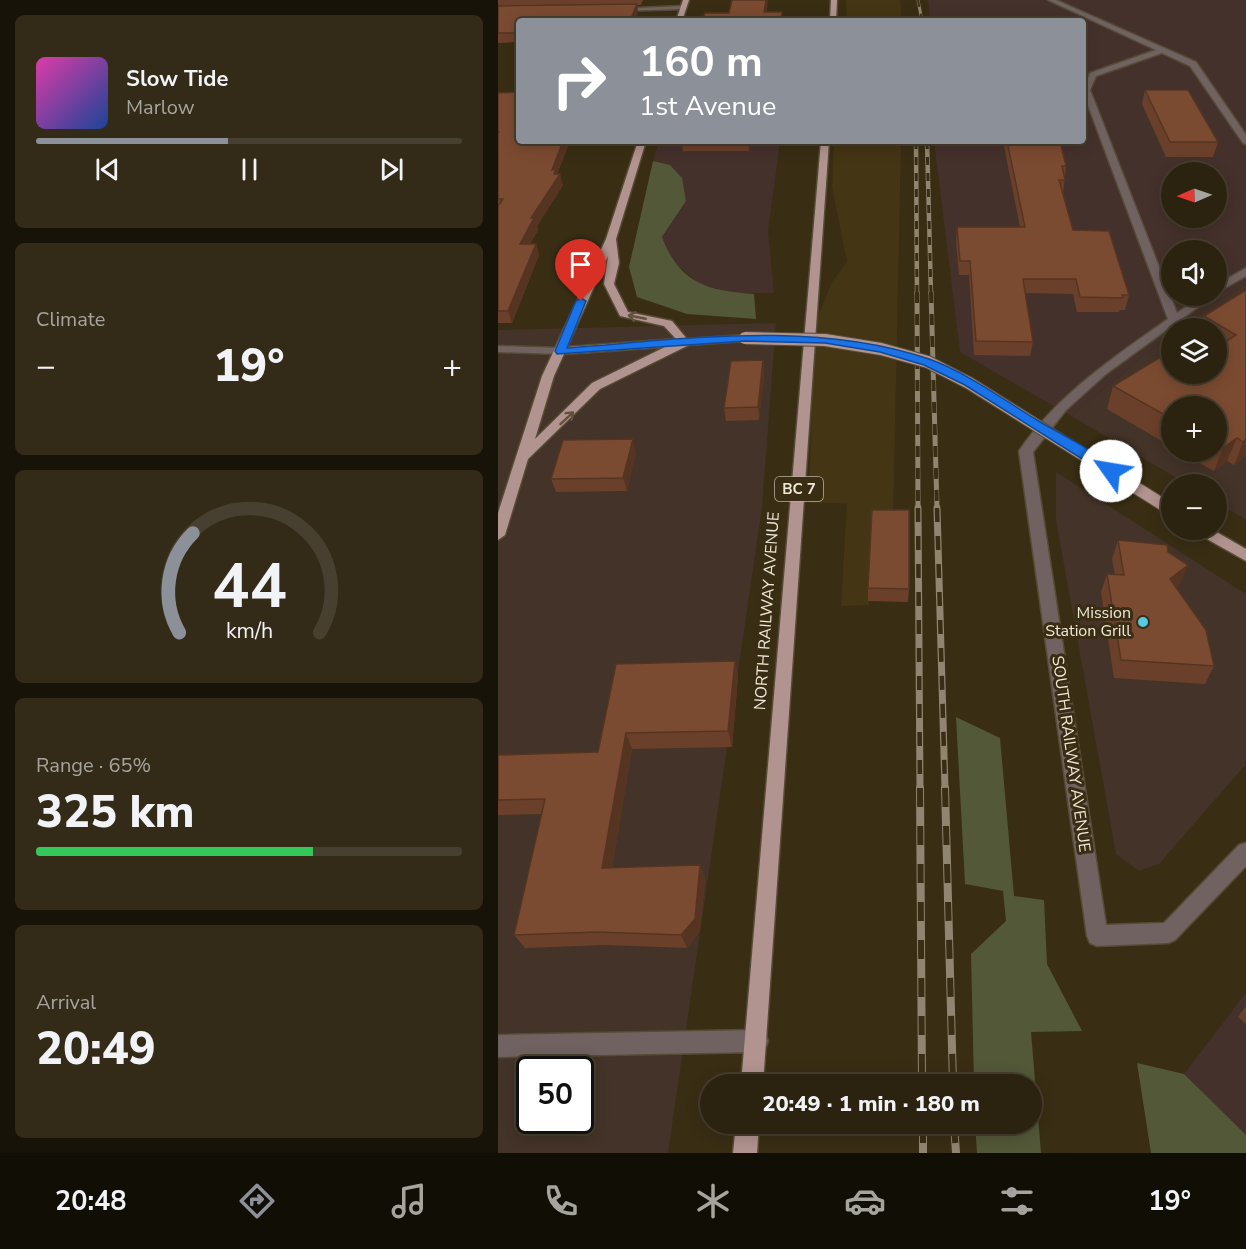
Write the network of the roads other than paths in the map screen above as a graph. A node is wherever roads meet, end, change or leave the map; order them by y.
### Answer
1 (686, 0) edge
2 (834, 0) edge
3 (1051, 0) edge
4 (683, 8) junction
5 (614, 9) edge
6 (680, 18) edge
7 (833, 18) edge
8 (1163, 50) junction
9 (1246, 141) edge
10 (641, 144) edge
11 (825, 144) edge
12 (611, 239) junction
13 (1246, 271) edge
14 (1227, 283) edge
15 (1192, 306) edge
16 (1173, 318) joint
17 (1161, 327) edge
18 (685, 343) junction
19 (498, 349) edge
20 (561, 351) junction
21 (524, 457) junction
22 (1161, 503) edge
23 (498, 535) edge
24 (1220, 540) edge
25 (1246, 556) edge
26 (1246, 852) edge
27 (757, 1041) junction
28 (498, 1046) edge
29 (753, 1074) edge
30 (747, 1134) edge
31 (745, 1153) edge

1 - 4 main road
2 - 7 main road
3 - 8 street
4 - 5 street
4 - 6 main road
8 - 9 street
8 - 16 street
10 - 12 main road
11 - 27 main road, NORTH RAILWAY AVENUE / BC 7
18 -> 12 main road
12 - 20 main road
13 - 14 street
15 - 16 street, SOUTH RAILWAY AVENUE
17 - 26 street, SOUTH RAILWAY AVENUE
18 - 20 main road
21 -> 18 main road
18 - 22 main road, bridge
19 - 20 street
20 - 21 main road
21 - 23 main road
24 - 25 main road
27 - 28 street
27 - 29 main road, NORTH RAILWAY AVENUE / BC 7
30 - 31 main road

